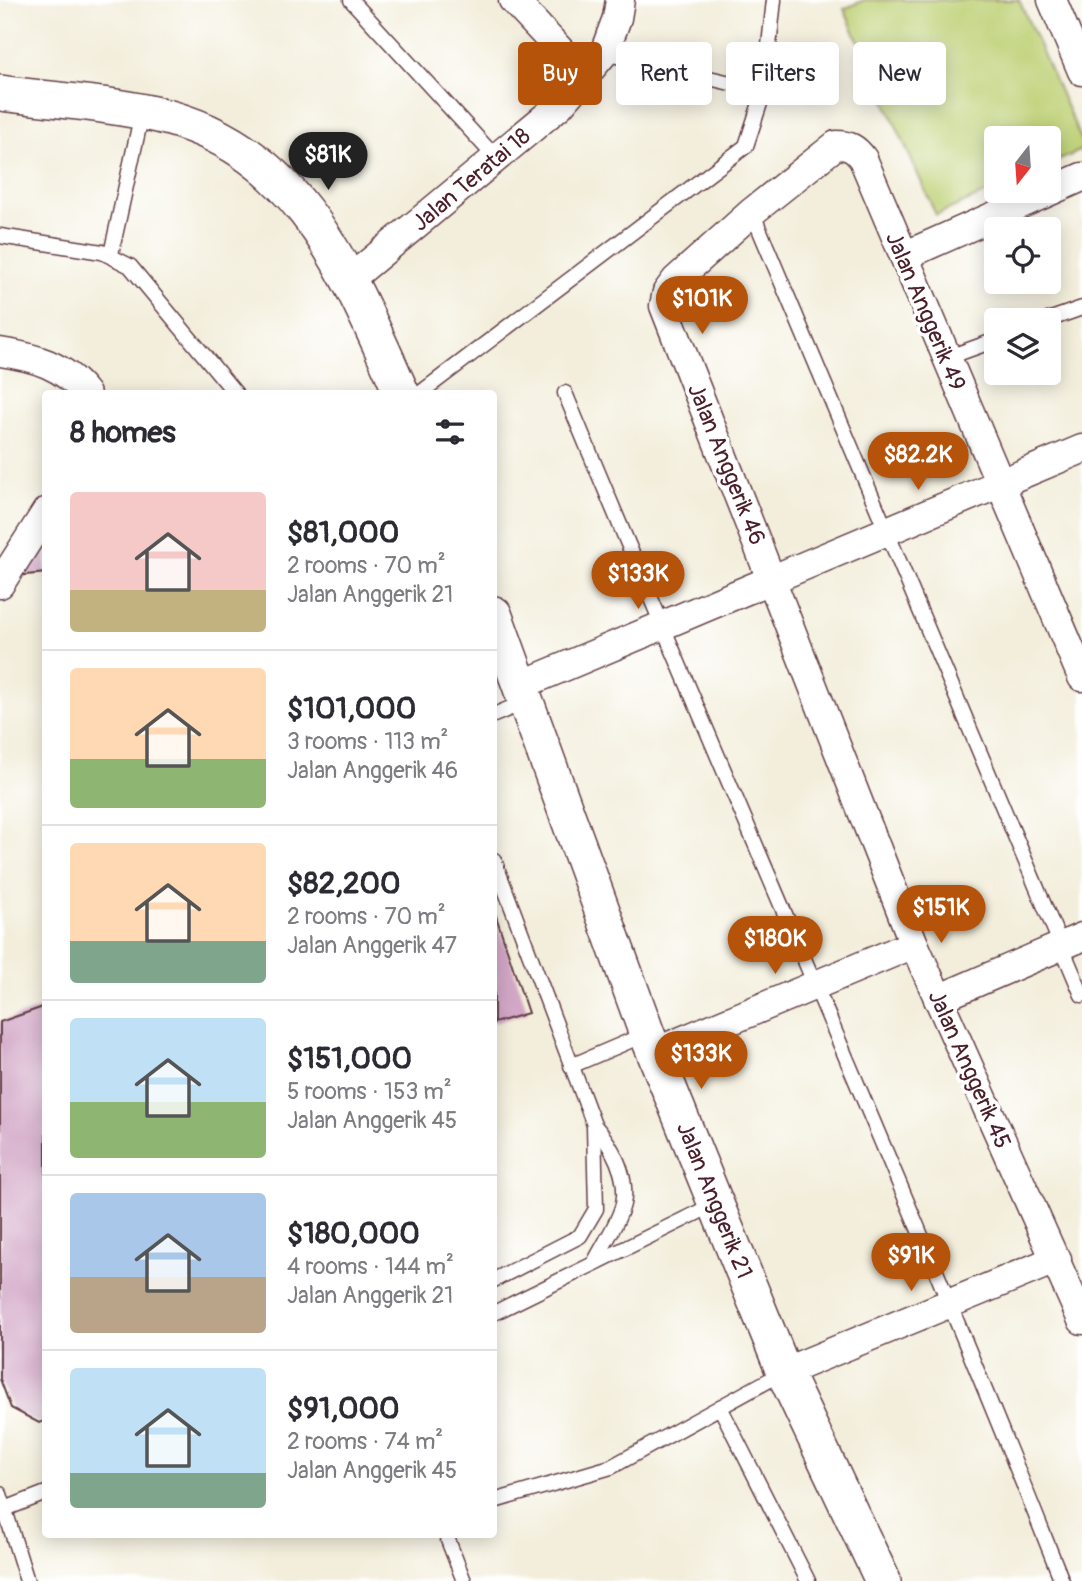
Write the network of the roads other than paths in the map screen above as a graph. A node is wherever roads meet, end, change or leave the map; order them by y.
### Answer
1 (351, 0) edge
2 (513, 0) edge
3 (620, 0) edge
4 (774, 0) edge
5 (1052, 0) edge
6 (1073, 27) edge
7 (553, 42) edge
8 (769, 42) edge
9 (604, 54) junction
10 (602, 57) edge
11 (1082, 71) edge
12 (726, 82) edge
13 (0, 93) edge
14 (560, 105) edge
15 (759, 105) edge
16 (142, 113) junction
17 (496, 158) junction
18 (869, 176) joint
19 (1082, 177) edge
20 (752, 212) junction
21 (0, 236) edge
22 (111, 254) junction
23 (904, 256) junction
24 (350, 279) junction
25 (1082, 308) edge
26 (1061, 315) edge
27 (984, 344) edge
28 (0, 352) edge
29 (946, 358) junction
30 (82, 390) edge
31 (233, 390) edge
32 (400, 390) edge
33 (424, 390) edge
34 (565, 393) dead end
35 (1082, 449) edge
36 (1000, 484) junction
37 (42, 517) edge
38 (887, 532) junction
39 (8, 555) edge
40 (773, 580) junction
41 (0, 584) edge
42 (662, 627) junction
43 (497, 630) edge
44 (501, 651) edge
45 (1082, 677) edge
46 (524, 694) junction
47 (497, 713) edge
48 (497, 868) edge
49 (1072, 942) edge
50 (914, 944) junction
51 (813, 986) junction
52 (1082, 995) edge
53 (939, 999) junction
54 (651, 1043) junction
55 (571, 1066) junction
56 (594, 1125) junction
57 (716, 1203) junction
58 (1056, 1259) junction
59 (594, 1263) junction
60 (497, 1278) edge
61 (952, 1303) junction
62 (497, 1312) edge
63 (1082, 1320) edge
64 (783, 1373) junction
65 (720, 1407) junction
66 (0, 1494) edge
67 (42, 1495) edge
68 (497, 1500) edge
69 (5, 1509) junction
70 (447, 1538) edge
71 (27, 1581) edge
72 (464, 1581) edge
73 (808, 1581) edge
74 (883, 1581) edge
75 (1062, 1581) edge

1 - 17 lane
2 - 7 street
3 - 9 street, Jalan Teratai 18
4 - 8 lane
5 - 6 street
6 - 11 street
9 - 10 street, Jalan Teratai 18
9 - 12 lane
13 - 16 street
14 - 17 street, Jalan Teratai 18
15 - 33 lane
16 - 22 lane
16 - 24 street
17 - 24 street, Jalan Teratai 18
18 - 20 street, Jalan Anggerik 46
18 - 23 street, Jalan Anggerik 49
19 - 23 street
20 - 38 lane
20 - 40 street, Jalan Anggerik 46
21 - 22 lane
22 - 31 lane
23 - 29 street, Jalan Anggerik 49
24 - 32 street
25 - 26 lane
27 - 29 lane
28 - 30 street
29 - 36 street, Jalan Anggerik 49
34 - 42 lane
35 - 36 street
36 - 38 street
36 - 45 street, Jalan Anggerik 49
37 - 39 street
38 - 40 street
38 - 49 lane
39 - 41 street
40 - 42 street
40 - 50 street, Jalan Anggerik 45
42 - 46 street
42 - 51 lane
43 - 44 street, Jalan Anggerik 21
44 - 46 street, Jalan Anggerik 21
46 - 47 lane
46 - 54 street, Jalan Anggerik 21
48 - 55 lane
49 - 52 lane
49 - 53 street
50 - 51 street
50 - 53 street, Jalan Anggerik 45
51 - 54 street
51 - 61 lane
53 - 58 street, Jalan Anggerik 45
54 - 55 lane
54 - 57 street, Jalan Anggerik 21
55 - 56 lane
56 - 59 lane
56 - 60 lane
57 - 59 lane
57 - 64 street, Jalan Anggerik 21
58 - 61 street
58 - 63 street, Jalan Anggerik 45
59 - 62 lane
61 - 64 street
61 - 75 lane
64 - 65 lane
64 - 74 street, Jalan Anggerik 21
65 - 68 lane
65 - 73 lane
66 - 69 lane
67 - 69 lane
69 - 71 lane
70 - 72 lane

